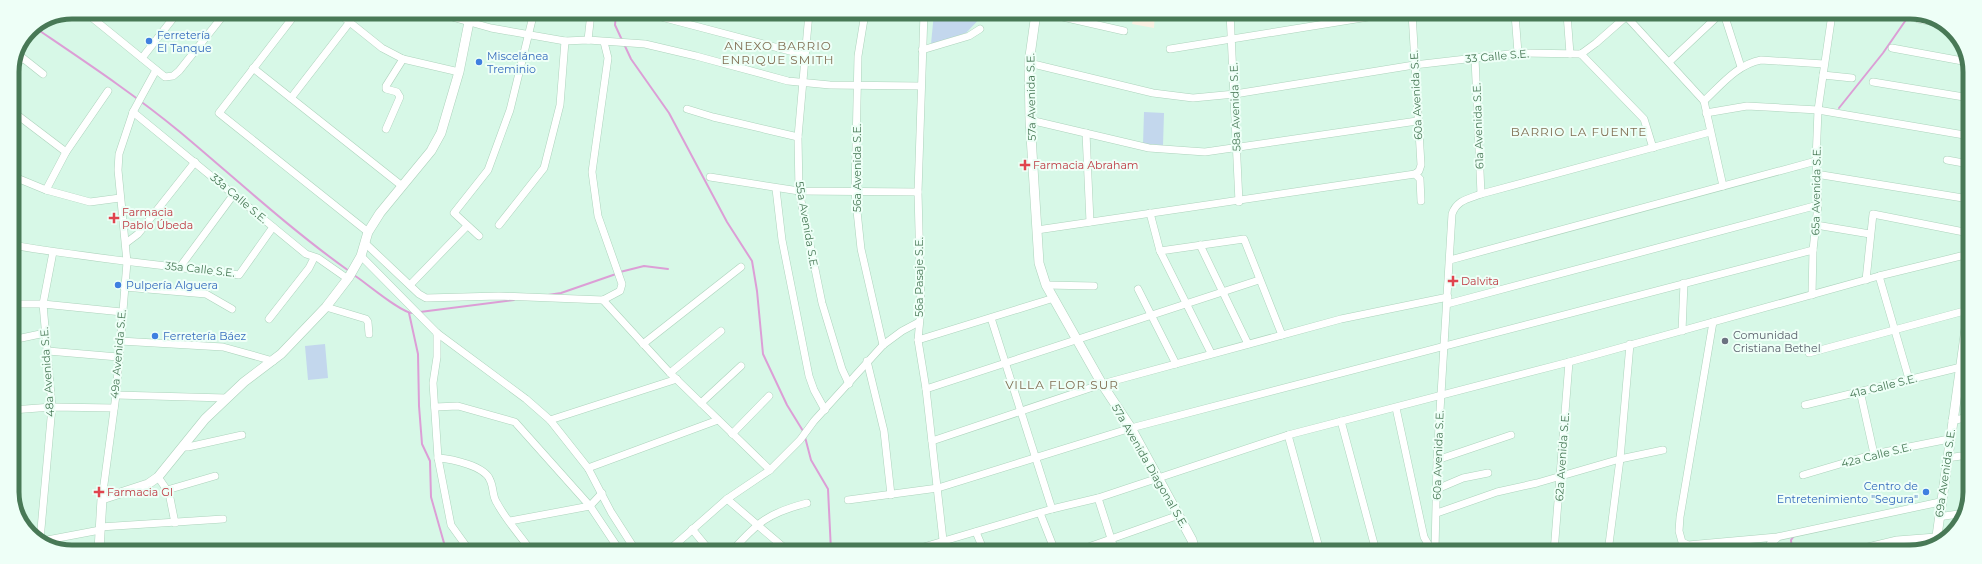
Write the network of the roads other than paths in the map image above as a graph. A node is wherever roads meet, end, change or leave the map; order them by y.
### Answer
1 (94, 19) edge
2 (173, 19) edge
3 (220, 19) edge
4 (292, 19) edge
5 (345, 19) edge
6 (456, 19) edge
7 (470, 19) edge
8 (532, 19) edge
9 (590, 19) edge
10 (669, 19) edge
11 (808, 19) edge
12 (864, 19) edge
13 (924, 19) edge
14 (1035, 19) edge
15 (1071, 19) edge
16 (1230, 19) edge
17 (1354, 19) edge
18 (1412, 19) edge
19 (1515, 19) edge
20 (1567, 19) edge
21 (1623, 19) edge
22 (1631, 19) edge
23 (1715, 19) edge
24 (1726, 19) edge
25 (1831, 19) edge
26 (349, 23) junction
27 (469, 23) junction
28 (980, 29) dead end
29 (1124, 31) dead end
30 (529, 34) junction
31 (1232, 38) junction
32 (588, 40) junction
33 (565, 41) junction
34 (606, 42) junction
35 (1892, 48) dead end
36 (1170, 49) dead end
37 (922, 50) junction
38 (1518, 53) junction
39 (1570, 54) junction
40 (1581, 54) junction
41 (804, 55) junction
42 (21, 58) edge
43 (142, 58) junction
44 (1475, 58) junction
45 (403, 59) junction
46 (1962, 61) edge
47 (1669, 62) junction
48 (1029, 63) junction
49 (1824, 64) junction
50 (1414, 65) junction
51 (1741, 67) junction
52 (253, 68) junction
53 (156, 70) junction
54 (459, 72) junction
55 (43, 74) dead end
56 (1822, 75) junction
57 (1852, 78) dead end
58 (1873, 82) dead end
59 (804, 83) junction
60 (858, 85) junction
61 (920, 86) junction
62 (108, 91) dead end
63 (1235, 94) junction
64 (1963, 97) edge
65 (291, 98) junction
66 (1704, 101) junction
67 (687, 108) dead end
68 (1818, 110) junction
69 (133, 112) junction
70 (1706, 113) junction
71 (19, 116) edge
72 (1030, 120) junction
73 (1417, 121) junction
74 (386, 129) dead end
75 (1710, 132) junction
76 (1086, 133) junction
77 (1963, 135) edge
78 (798, 137) junction
79 (1237, 148) junction
80 (1653, 148) junction
81 (66, 152) junction
82 (1947, 160) dead end
83 (1816, 161) junction
84 (195, 162) junction
85 (1963, 163) edge
86 (1416, 174) junction
87 (1816, 174) junction
88 (710, 178) dead end
89 (19, 179) edge
90 (402, 186) junction
91 (1723, 186) junction
92 (776, 189) junction
93 (46, 190) junction
94 (799, 191) junction
95 (855, 192) junction
96 (918, 192) junction
97 (234, 194) junction
98 (1481, 194) junction
99 (120, 198) junction
100 (1963, 198) edge
101 (1421, 201) dead end
102 (1239, 202) junction
103 (1818, 205) junction
104 (1150, 213) junction
105 (1090, 222) junction
106 (499, 225) dead end
107 (467, 226) junction
108 (1816, 226) junction
109 (273, 227) junction
110 (1037, 230) junction
111 (368, 232) junction
112 (1963, 233) edge
113 (1870, 234) junction
114 (479, 236) dead end
115 (126, 243) junction
116 (365, 243) junction
117 (1200, 245) junction
118 (19, 246) edge
119 (1160, 250) junction
120 (1813, 250) junction
121 (53, 252) junction
122 (1963, 255) edge
123 (361, 256) junction
124 (314, 258) junction
125 (1450, 260) junction
126 (127, 262) junction
127 (180, 267) junction
128 (741, 267) dead end
129 (350, 276) junction
130 (1880, 276) junction
131 (1259, 280) junction
132 (1866, 280) junction
133 (1684, 283) junction
134 (410, 285) junction
135 (1046, 285) junction
136 (1094, 286) dead end
137 (124, 287) junction
138 (1138, 289) dead end
139 (1222, 292) junction
140 (1812, 295) junction
141 (1054, 298) junction
142 (603, 300) junction
143 (1447, 300) junction
144 (19, 304) edge
145 (43, 304) junction
146 (1186, 304) junction
147 (326, 307) junction
148 (232, 309) dead end
149 (1963, 310) edge
150 (122, 312) junction
151 (1151, 316) junction
152 (991, 318) junction
153 (269, 319) dead end
154 (919, 322) junction
155 (1713, 322) junction
156 (1894, 330) junction
157 (721, 331) dead end
158 (1682, 331) junction
159 (45, 333) junction
160 (437, 333) junction
161 (369, 334) dead end
162 (1282, 335) junction
163 (19, 339) edge
164 (918, 340) junction
165 (1077, 340) junction
166 (120, 341) junction
167 (643, 344) junction
168 (1248, 344) junction
169 (1630, 344) junction
170 (883, 345) junction
171 (1444, 347) junction
172 (48, 351) junction
173 (1810, 352) dead end
174 (1212, 353) junction
175 (118, 357) junction
176 (1963, 359) edge
177 (273, 361) junction
178 (867, 361) junction
179 (1569, 362) junction
180 (1007, 363) junction
181 (1176, 364) junction
182 (741, 366) dead end
183 (1961, 366) junction
184 (670, 373) junction
185 (677, 379) junction
186 (1909, 379) junction
187 (849, 384) junction
188 (1102, 384) junction
189 (926, 389) junction
190 (1860, 391) junction
191 (116, 395) junction
192 (769, 396) dead end
193 (1440, 396) junction
194 (226, 398) junction
195 (701, 403) junction
196 (1804, 405) dead end
197 (52, 407) junction
198 (435, 407) junction
199 (114, 408) junction
200 (1396, 408) junction
201 (19, 409) edge
202 (825, 410) junction
203 (1021, 410) junction
204 (1963, 418) edge
205 (550, 420) junction
206 (718, 420) junction
207 (1342, 421) junction
208 (1952, 421) junction
209 (1131, 428) junction
210 (732, 434) junction
211 (242, 435) dead end
212 (1288, 435) junction
213 (1510, 435) dead end
214 (1949, 439) junction
215 (932, 441) junction
216 (183, 447) junction
217 (1663, 450) dead end
218 (1874, 454) junction
219 (1963, 456) edge
220 (1036, 457) junction
221 (438, 458) junction
222 (1947, 458) junction
223 (1620, 459) junction
224 (1436, 460) junction
225 (588, 468) junction
226 (770, 470) junction
227 (1488, 473) dead end
228 (1803, 475) dead end
229 (215, 476) dead end
230 (1560, 476) junction
231 (158, 477) junction
232 (1158, 477) junction
233 (938, 488) junction
234 (1437, 489) junction
235 (167, 490) junction
236 (602, 493) junction
237 (891, 494) junction
238 (1098, 498) junction
239 (102, 499) junction
240 (727, 500) junction
241 (848, 500) dead end
242 (1940, 502) junction
243 (807, 503) dead end
244 (590, 506) junction
245 (1052, 509) junction
246 (1040, 513) junction
247 (1437, 513) junction
248 (1959, 514) edge
249 (1179, 515) junction
250 (1938, 517) junction
251 (223, 519) dead end
252 (510, 521) junction
253 (175, 523) junction
254 (756, 524) junction
255 (100, 528) junction
256 (692, 529) junction
257 (976, 532) junction
258 (41, 536) edge
259 (1777, 538) junction
260 (1936, 538) edge
261 (47, 539) edge
262 (1112, 539) junction
263 (943, 540) junction
264 (1934, 540) edge
265 (99, 545) edge
266 (465, 545) edge
267 (527, 545) edge
268 (616, 545) edge
269 (632, 545) edge
270 (675, 545) edge
271 (705, 545) edge
272 (737, 545) edge
273 (781, 545) edge
274 (928, 545) edge
275 (981, 545) edge
276 (1050, 545) edge
277 (1094, 545) edge
278 (1114, 545) edge
279 (1193, 545) edge
280 (1318, 545) edge
281 (1374, 545) edge
282 (1428, 545) edge
283 (1435, 545) edge
284 (1555, 545) edge
285 (1609, 545) edge
286 (1770, 545) edge
287 (1877, 545) edge

1 - 43 street
2 - 43 street
3 - 53 street
4 - 52 street
5 - 26 street
6 - 27 street
7 - 27 street
8 - 30 street
9 - 32 street
10 - 41 street
11 - 41 street, 55a Avenida S.E.
12 - 60 street, 56a Avenida S.E.
13 - 37 street, 56a Pasaje S.E.
14 - 48 street, 57a Avenida S.E.
15 - 29 street
16 - 31 street, 58a Avenida S.E.
17 - 31 street
18 - 50 street, 60a Avenida S.E.
19 - 38 street
20 - 39 street
21 - 40 street
22 - 47 street
23 - 47 street
24 - 51 street
25 - 49 street, 65a Avenida S.E.
26 - 45 street
26 - 65 street
27 - 30 street
27 - 54 street
28 - 37 street
30 - 33 street
30 - 107 street
31 - 36 street
31 - 63 street, 58a Avenida S.E.
32 - 33 street
32 - 34 street
33 - 106 street
34 - 59 street
34 - 142 street
35 - 46 street
37 - 61 street, 56a Pasaje S.E.
38 - 39 street, 33 Calle S.E.
38 - 44 street, 33 Calle S.E.
39 - 40 street, 33 Calle S.E.
40 - 80 street
41 - 59 street, 55a Avenida S.E.
42 - 55 street
43 - 53 street
44 - 50 street, 33 Calle S.E.
44 - 98 street, 61a Avenida S.E.
45 - 54 street
45 - 74 street
47 - 66 street
48 - 63 street, 33 Calle S.E.
48 - 72 street, 57a Avenida S.E.
49 - 51 street
49 - 56 street, 65a Avenida S.E.
50 - 63 street, 33 Calle S.E.
50 - 73 street, 60a Avenida S.E.
51 - 66 street
52 - 65 street
52 - 111 street
53 - 69 street, 49a Avenida S.E.
54 - 90 street
56 - 57 street
56 - 68 street, 65a Avenida S.E.
58 - 64 street
59 - 60 street
59 - 78 street, 55a Avenida S.E.
60 - 61 street
60 - 95 street, 56a Avenida S.E.
61 - 96 street, 56a Pasaje S.E.
62 - 81 street
63 - 79 street, 58a Avenida S.E.
65 - 90 street
66 - 70 street
67 - 78 street
68 - 70 street
68 - 77 street
68 - 83 street, 65a Avenida S.E.
69 - 84 street, 33a Calle S.E.
69 - 99 street, 49a Avenida S.E.
70 - 75 street
71 - 81 street
72 - 76 street
72 - 110 street, 57a Avenida S.E.
73 - 79 street
73 - 86 street, 60a Avenida S.E.
75 - 80 street
75 - 91 street
76 - 79 street
76 - 105 street
78 - 94 street, 55a Avenida S.E.
79 - 102 street, 58a Avenida S.E.
80 - 98 street
81 - 93 street
82 - 85 street
83 - 87 street, 65a Avenida S.E.
83 - 91 street
84 - 97 street, 33a Calle S.E.
84 - 115 street
86 - 101 street
86 - 102 street
87 - 100 street
87 - 103 street, 65a Avenida S.E.
88 - 92 street
89 - 93 street
90 - 111 street
91 - 125 street
92 - 94 street
92 - 202 street
93 - 99 street
94 - 95 street
94 - 187 street, 55a Avenida S.E.
95 - 96 street
95 - 170 street, 56a Avenida S.E.
96 - 154 street, 56a Pasaje S.E.
97 - 109 street, 33a Calle S.E.
97 - 127 street
98 - 125 street, 60a Avenida S.E.
99 - 115 street, 49a Avenida S.E.
102 - 104 street
103 - 108 street, 65a Avenida S.E.
103 - 143 street
104 - 105 street
104 - 119 street
105 - 110 street
107 - 114 street
107 - 134 street
108 - 113 street
108 - 120 street, 65a Avenida S.E.
109 - 124 street, 33a Calle S.E.
109 - 127 street, 35a Calle S.E.
110 - 135 street, 57a Avenida Diagonal S.E.
111 - 116 street
112 - 113 street
113 - 132 street
115 - 126 street, 49a Avenida S.E.
116 - 123 street
116 - 134 street
117 - 119 street
117 - 131 street
117 - 139 street
118 - 121 street, 35a Calle S.E.
119 - 146 street
120 - 133 street
120 - 140 street, 65a Avenida S.E.
121 - 126 street, 35a Calle S.E.
121 - 145 street, 48a Avenida S.E.
122 - 130 street
123 - 129 street
123 - 160 street
124 - 129 street, 33a Calle S.E.
124 - 153 street
125 - 143 street, 60a Avenida S.E.
126 - 127 street, 35a Calle S.E.
126 - 137 street, 49a Avenida S.E.
128 - 167 street
129 - 147 street
130 - 132 street
130 - 156 street
131 - 139 street
131 - 162 street
132 - 140 street
133 - 158 street
133 - 171 street
134 - 142 street
135 - 136 street
135 - 141 street, 57a Avenida Diagonal S.E.
137 - 148 street
137 - 150 street, 49a Avenida S.E.
138 - 151 street
139 - 146 street
139 - 168 street
140 - 155 street
141 - 152 street
141 - 165 street, 57a Avenida Diagonal S.E.
142 - 167 street
143 - 162 street
143 - 171 street, 60a Avenida S.E.
144 - 145 street
145 - 150 street
145 - 159 street, 48a Avenida S.E.
146 - 151 street
146 - 174 street
147 - 161 street
147 - 177 street
149 - 156 street
150 - 166 street, 49a Avenida S.E.
151 - 165 street
151 - 181 street
152 - 164 street
152 - 180 street
154 - 164 street, 56a Pasaje S.E.
154 - 170 street
155 - 158 street
155 - 259 street
156 - 173 street
156 - 186 street
157 - 184 street
158 - 169 street
159 - 163 street
159 - 172 street, 48a Avenida S.E.
160 - 198 street
160 - 205 street
162 - 168 street
164 - 189 street, 56a Pasaje S.E.
165 - 180 street
165 - 188 street, 57a Avenida Diagonal S.E.
166 - 175 street, 49a Avenida S.E.
166 - 177 street
167 - 184 street
168 - 174 street
169 - 179 street
169 - 223 street
170 - 178 street
171 - 193 street, 60a Avenida S.E.
171 - 209 street
172 - 175 street
172 - 197 street, 48a Avenida S.E.
174 - 181 street
175 - 191 street, 49a Avenida S.E.
176 - 183 street, 69a Avenida S.E.
177 - 194 street
178 - 187 street
178 - 237 street
179 - 193 street
179 - 230 street, 62a Avenida S.E.
180 - 189 street
180 - 203 street
181 - 188 street
182 - 195 street
183 - 186 street, 41a Calle S.E.
183 - 208 street, 69a Avenida S.E.
184 - 185 street
185 - 195 street
185 - 205 street
186 - 190 street, 41a Calle S.E.
187 - 202 street
188 - 203 street
188 - 209 street, 57a Avenida Diagonal S.E.
189 - 215 street, 56a Pasaje S.E.
190 - 196 street, 41a Calle S.E.
190 - 218 street
191 - 194 street
191 - 199 street, 49a Avenida S.E.
192 - 210 street
193 - 200 street
193 - 224 street, 60a Avenida S.E.
194 - 216 street
195 - 206 street
197 - 199 street
197 - 201 street
197 - 258 street, 48a Avenida S.E.
198 - 221 street
198 - 244 street
199 - 239 street, 49a Avenida S.E.
200 - 207 street
200 - 282 street
202 - 226 street
203 - 215 street
203 - 220 street
204 - 208 street
205 - 225 street
206 - 210 street
206 - 225 street
207 - 212 street
207 - 281 street
208 - 214 street, 69a Avenida S.E.
209 - 220 street
209 - 232 street, 57a Avenida Diagonal S.E.
210 - 226 street
211 - 216 street
212 - 232 street
212 - 280 street
213 - 224 street
214 - 218 street, 42a Calle S.E.
214 - 222 street, 69a Avenida S.E.
215 - 233 street, 56a Pasaje S.E.
216 - 231 street
217 - 223 street
218 - 228 street, 42a Calle S.E.
219 - 222 street
220 - 233 street
220 - 245 street
221 - 252 street
221 - 266 street
222 - 242 street, 69a Avenida S.E.
223 - 230 street
223 - 285 street
224 - 234 street, 60a Avenida S.E.
225 - 236 street
226 - 240 street
227 - 234 street
229 - 235 street
230 - 247 street
230 - 284 street, 62a Avenida S.E.
231 - 235 street
231 - 239 street
232 - 238 street
232 - 249 street, 57a Avenida Diagonal S.E.
233 - 237 street
233 - 263 street, 56a Pasaje S.E.
234 - 247 street, 60a Avenida S.E.
235 - 253 street
236 - 244 street
236 - 269 street
237 - 241 street
238 - 245 street
238 - 262 street
239 - 255 street, 49a Avenida S.E.
240 - 254 street
240 - 256 street
242 - 250 street, 69a Avenida S.E.
242 - 259 street
243 - 254 street
244 - 252 street
244 - 268 street
245 - 246 street
246 - 257 street
246 - 276 street
247 - 283 street, 60a Avenida S.E.
248 - 250 street
249 - 262 street
249 - 279 street, 57a Avenida Diagonal S.E.
250 - 260 street, 69a Avenida S.E.
251 - 253 street
252 - 267 street
253 - 255 street
254 - 272 street
254 - 273 street
255 - 261 street
255 - 265 street, 49a Avenida S.E.
256 - 270 street
256 - 271 street
257 - 263 street
257 - 275 street
259 - 286 street
262 - 277 street
262 - 278 street
263 - 274 street
264 - 287 street

